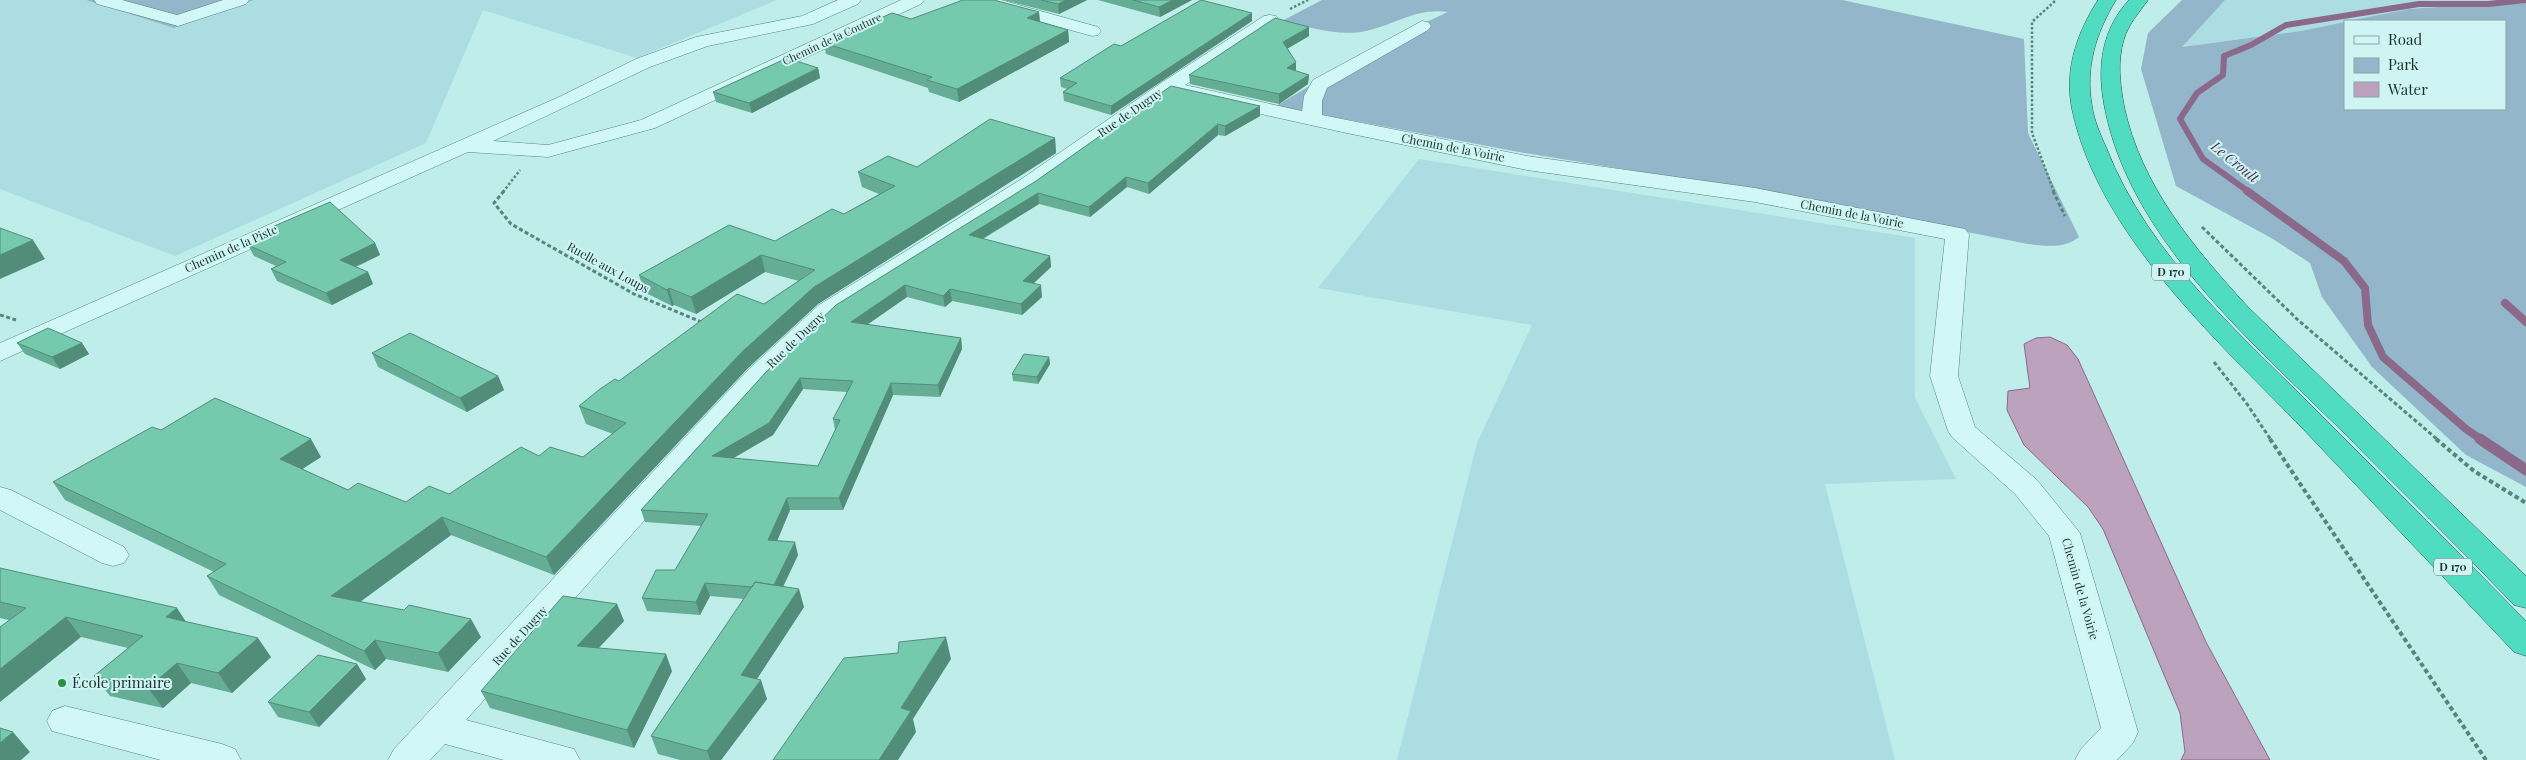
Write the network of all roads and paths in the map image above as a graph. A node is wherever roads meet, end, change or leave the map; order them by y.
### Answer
1 (102, 0) edge
2 (240, 0) edge
3 (852, 0) edge
4 (915, 0) edge
5 (982, 0) edge
6 (2056, 0) edge
7 (2107, 0) edge
8 (2139, 0) edge
9 (1270, 20) edge
10 (1422, 26) dead end
11 (1092, 31) dead end
12 (1168, 87) junction
13 (1313, 119) junction
14 (462, 146) junction
15 (532, 150) junction
16 (2065, 216) dead end
17 (2200, 226) dead end
18 (712, 325) edge
19 (0, 353) edge
20 (0, 497) edge
21 (2526, 503) edge
22 (113, 555) dead end
23 (2365, 581) dead end
24 (2526, 596) edge
25 (2526, 643) edge
26 (65, 721) dead end
27 (438, 727) junction
28 (222, 760) edge
29 (407, 760) edge
30 (561, 760) edge
31 (2094, 760) edge
32 (2486, 760) edge

1 - 2 street
3 - 14 street, Chemin de la Piste
4 - 15 street, Chemin de la Couture
5 - 11 street
6 - 16 path
7 - 25 highway, D 170
8 - 24 highway, D 170
9 - 12 street, Rue de Dugny
10 - 13 street
12 - 13 street, Chemin de la Voirie
12 - 27 street, Rue de Dugny
13 - 31 street, Chemin de la Voirie
14 - 15 street, Chemin de la Couture
14 - 19 street, Chemin de la Piste
15 - 18 path, Ruelle aux Loups
17 - 21 path
20 - 22 street
23 - 32 path
26 - 28 street
27 - 29 street, Rue de Dugny
27 - 30 street

